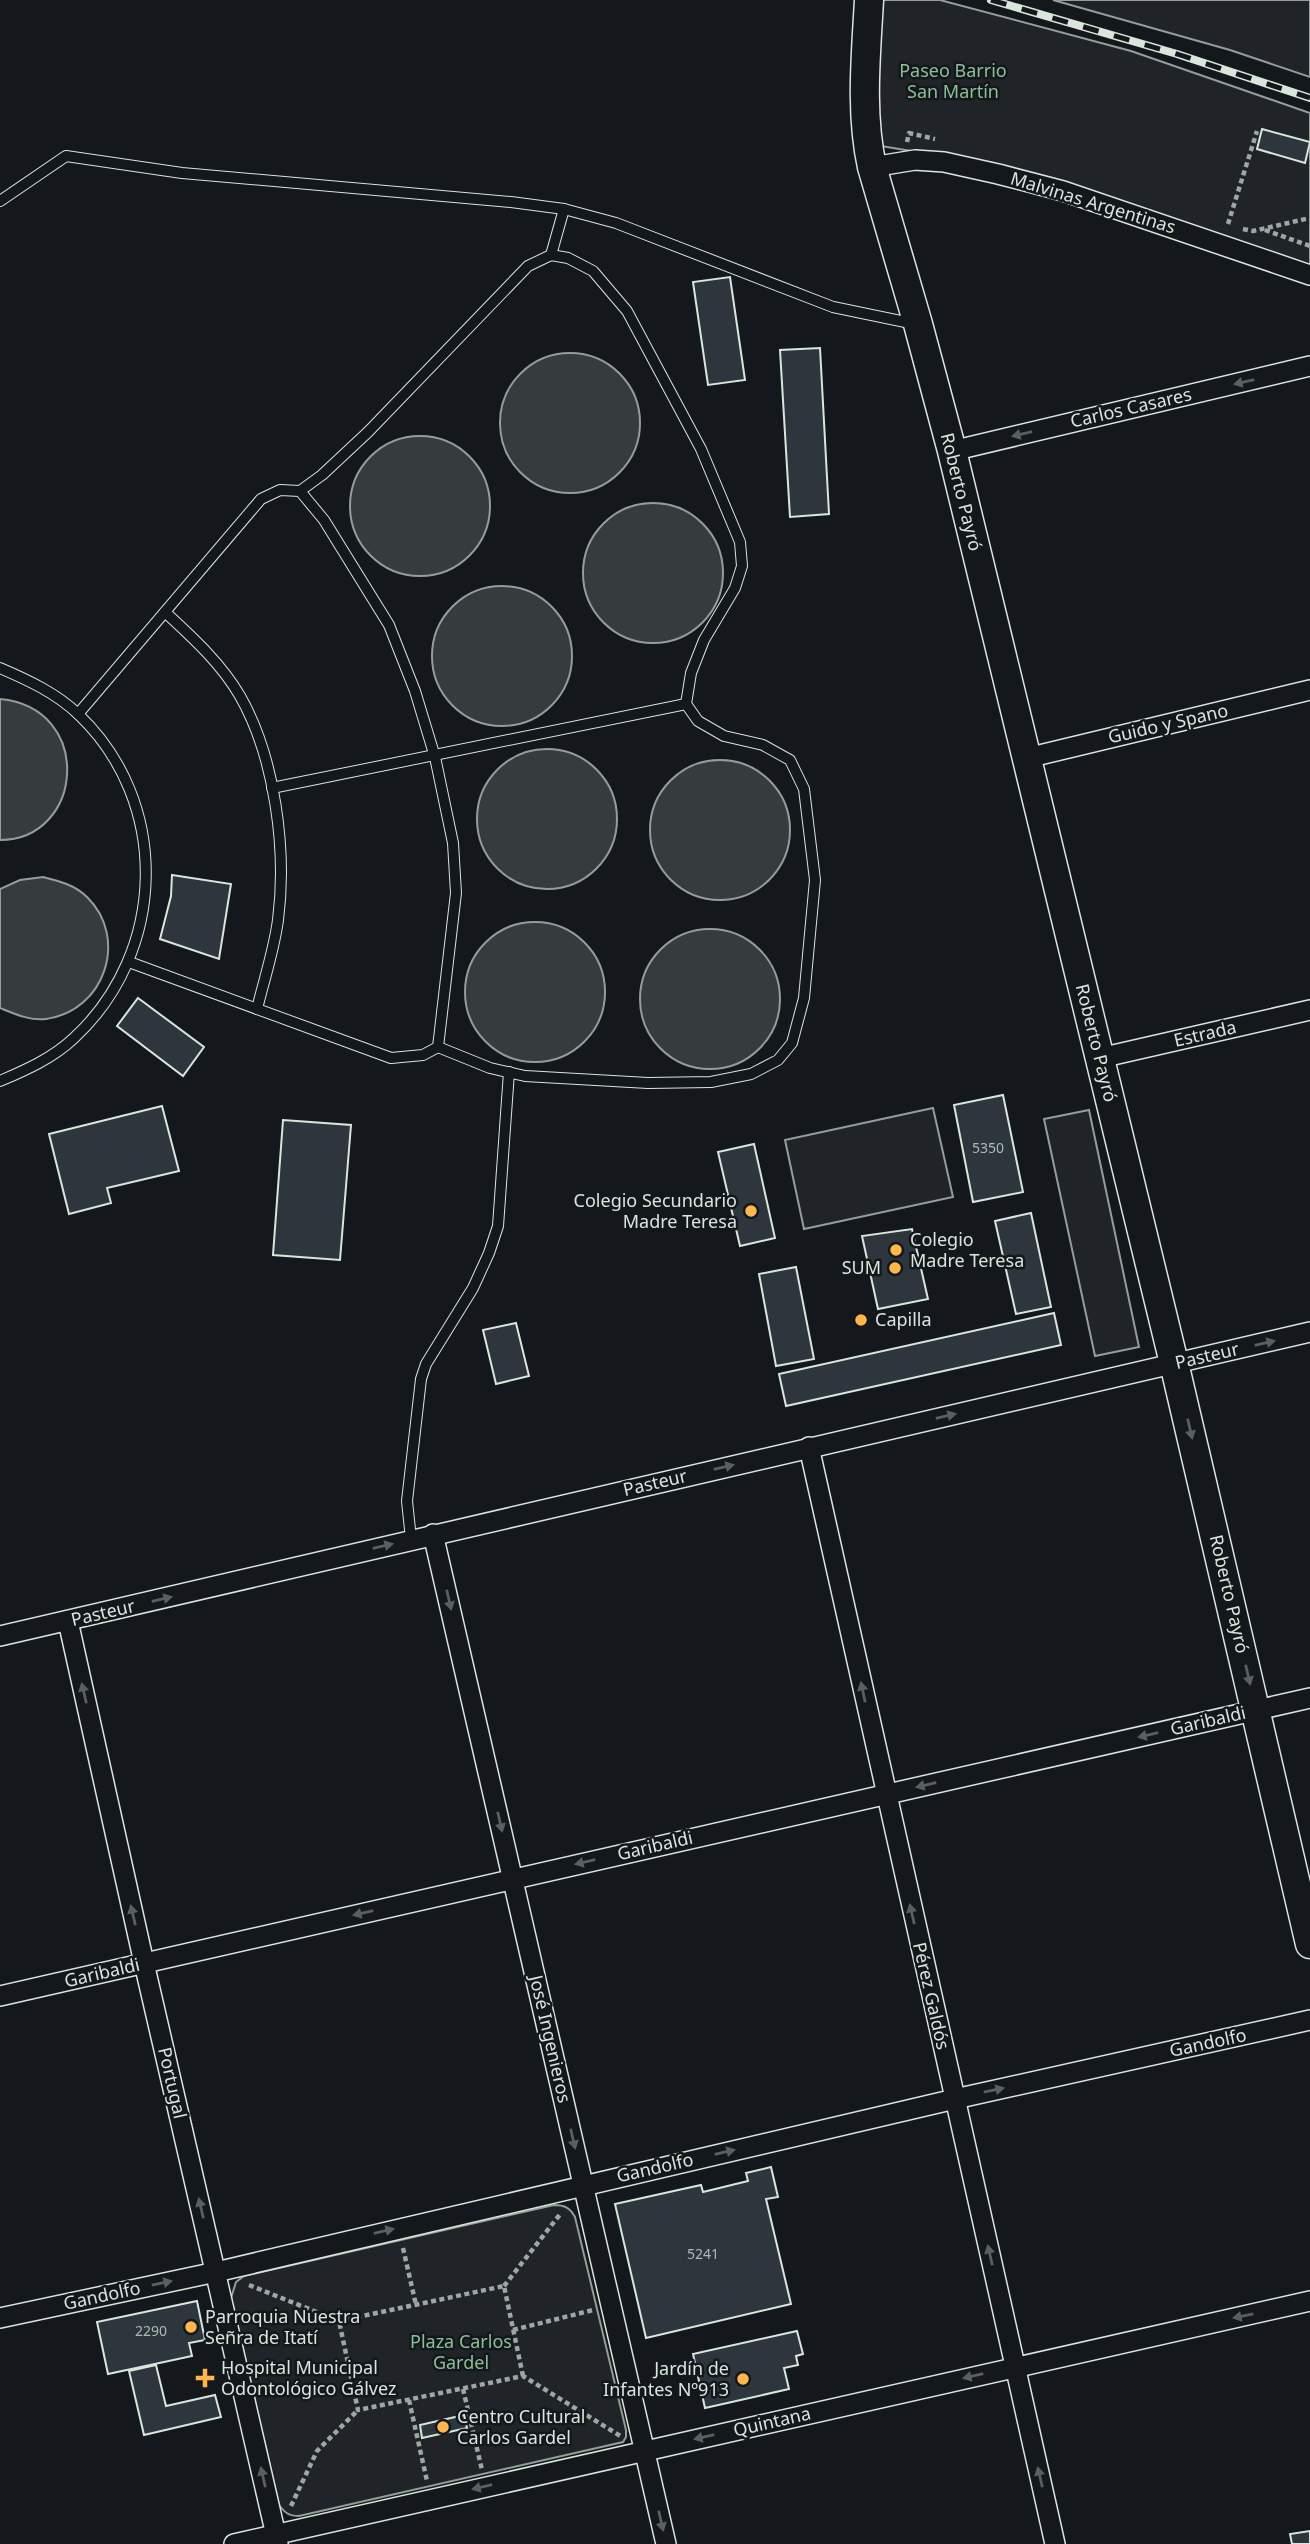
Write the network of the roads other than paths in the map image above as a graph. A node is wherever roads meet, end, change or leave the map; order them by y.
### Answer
1 (869, 0) edge
2 (869, 156) junction
3 (0, 201) edge
4 (564, 209) junction
5 (551, 255) junction
6 (1310, 275) edge
7 (918, 324) junction
8 (1310, 366) edge
9 (952, 451) junction
10 (300, 491) junction
11 (164, 612) junction
12 (0, 668) edge
13 (1310, 690) edge
14 (687, 704) junction
15 (78, 714) junction
16 (435, 757) junction
17 (1027, 758) junction
18 (272, 789) junction
19 (129, 962) junction
20 (257, 1009) junction
21 (1310, 1010) edge
22 (438, 1046) junction
23 (1100, 1058) junction
24 (509, 1072) junction
25 (0, 1081) edge
26 (1310, 1332) edge
27 (1174, 1363) junction
28 (809, 1447) junction
29 (433, 1534) junction
30 (411, 1539) junction
31 (68, 1621) junction
32 (0, 1636) edge
33 (1310, 1698) edge
34 (1256, 1710) junction
35 (885, 1794) junction
36 (513, 1878) junction
37 (1310, 1944) edge
38 (144, 1963) junction
39 (0, 1996) edge
40 (1310, 2020) edge
41 (955, 2099) junction
42 (583, 2184) junction
43 (216, 2272) junction
44 (1310, 2301) edge
45 (0, 2318) edge
46 (1015, 2366) junction
47 (644, 2450) junction
48 (277, 2539) edge
49 (234, 2544) edge
50 (666, 2544) edge
51 (1055, 2544) edge

1 - 2 street, Roberto Payró
2 - 6 street, Malvinas Argentinas
2 - 7 street, Roberto Payró
3 - 4 lane
4 - 5 lane
4 - 7 lane
5 - 10 lane
5 - 14 lane
7 - 9 street, Roberto Payró
8 -> 9 street, Carlos Casares
9 - 17 street, Roberto Payró
10 - 11 lane
10 - 16 lane
11 - 15 lane
11 - 18 lane
12 - 15 lane
13 - 17 street, Guido y Spano
14 - 16 lane
14 - 24 lane
15 - 19 lane
16 - 18 lane
16 - 22 lane
17 - 23 street, Roberto Payró
18 - 20 lane
19 - 20 lane
19 - 25 lane
20 - 22 lane
21 - 23 street, Estrada
22 - 24 lane
23 - 27 street, Roberto Payró
24 - 30 lane
27 -> 26 street, Pasteur
28 -> 27 street, Pasteur
27 -> 34 street, Roberto Payró
29 -> 28 street, Pasteur
35 -> 28 street, Pérez Galdós
29 - 30 street, Pasteur
29 -> 36 street, José Ingenieros
31 -> 30 street, Pasteur
31 - 32 street, Pasteur
38 -> 31 street, Portugal
33 - 34 street, Garibaldi
34 -> 35 street, Garibaldi
34 - 37 street, Roberto Payró
35 -> 36 street, Garibaldi
41 -> 35 street, Pérez Galdós
36 -> 38 street, Garibaldi
36 -> 42 street, José Ingenieros
38 - 39 street, Garibaldi
43 -> 38 street, Portugal
41 -> 40 street, Gandolfo
42 -> 41 street, Gandolfo
46 -> 41 street, Pérez Galdós
43 -> 42 street, Gandolfo
42 - 47 street, José Ingenieros
45 -> 43 street, Gandolfo
48 -> 43 street, Portugal
44 -> 46 street, Quintana
46 -> 47 street, Quintana
51 -> 46 street, Pérez Galdós
47 -> 48 street, Quintana
47 -> 50 street, José Ingenieros
48 - 49 street, Quintana

